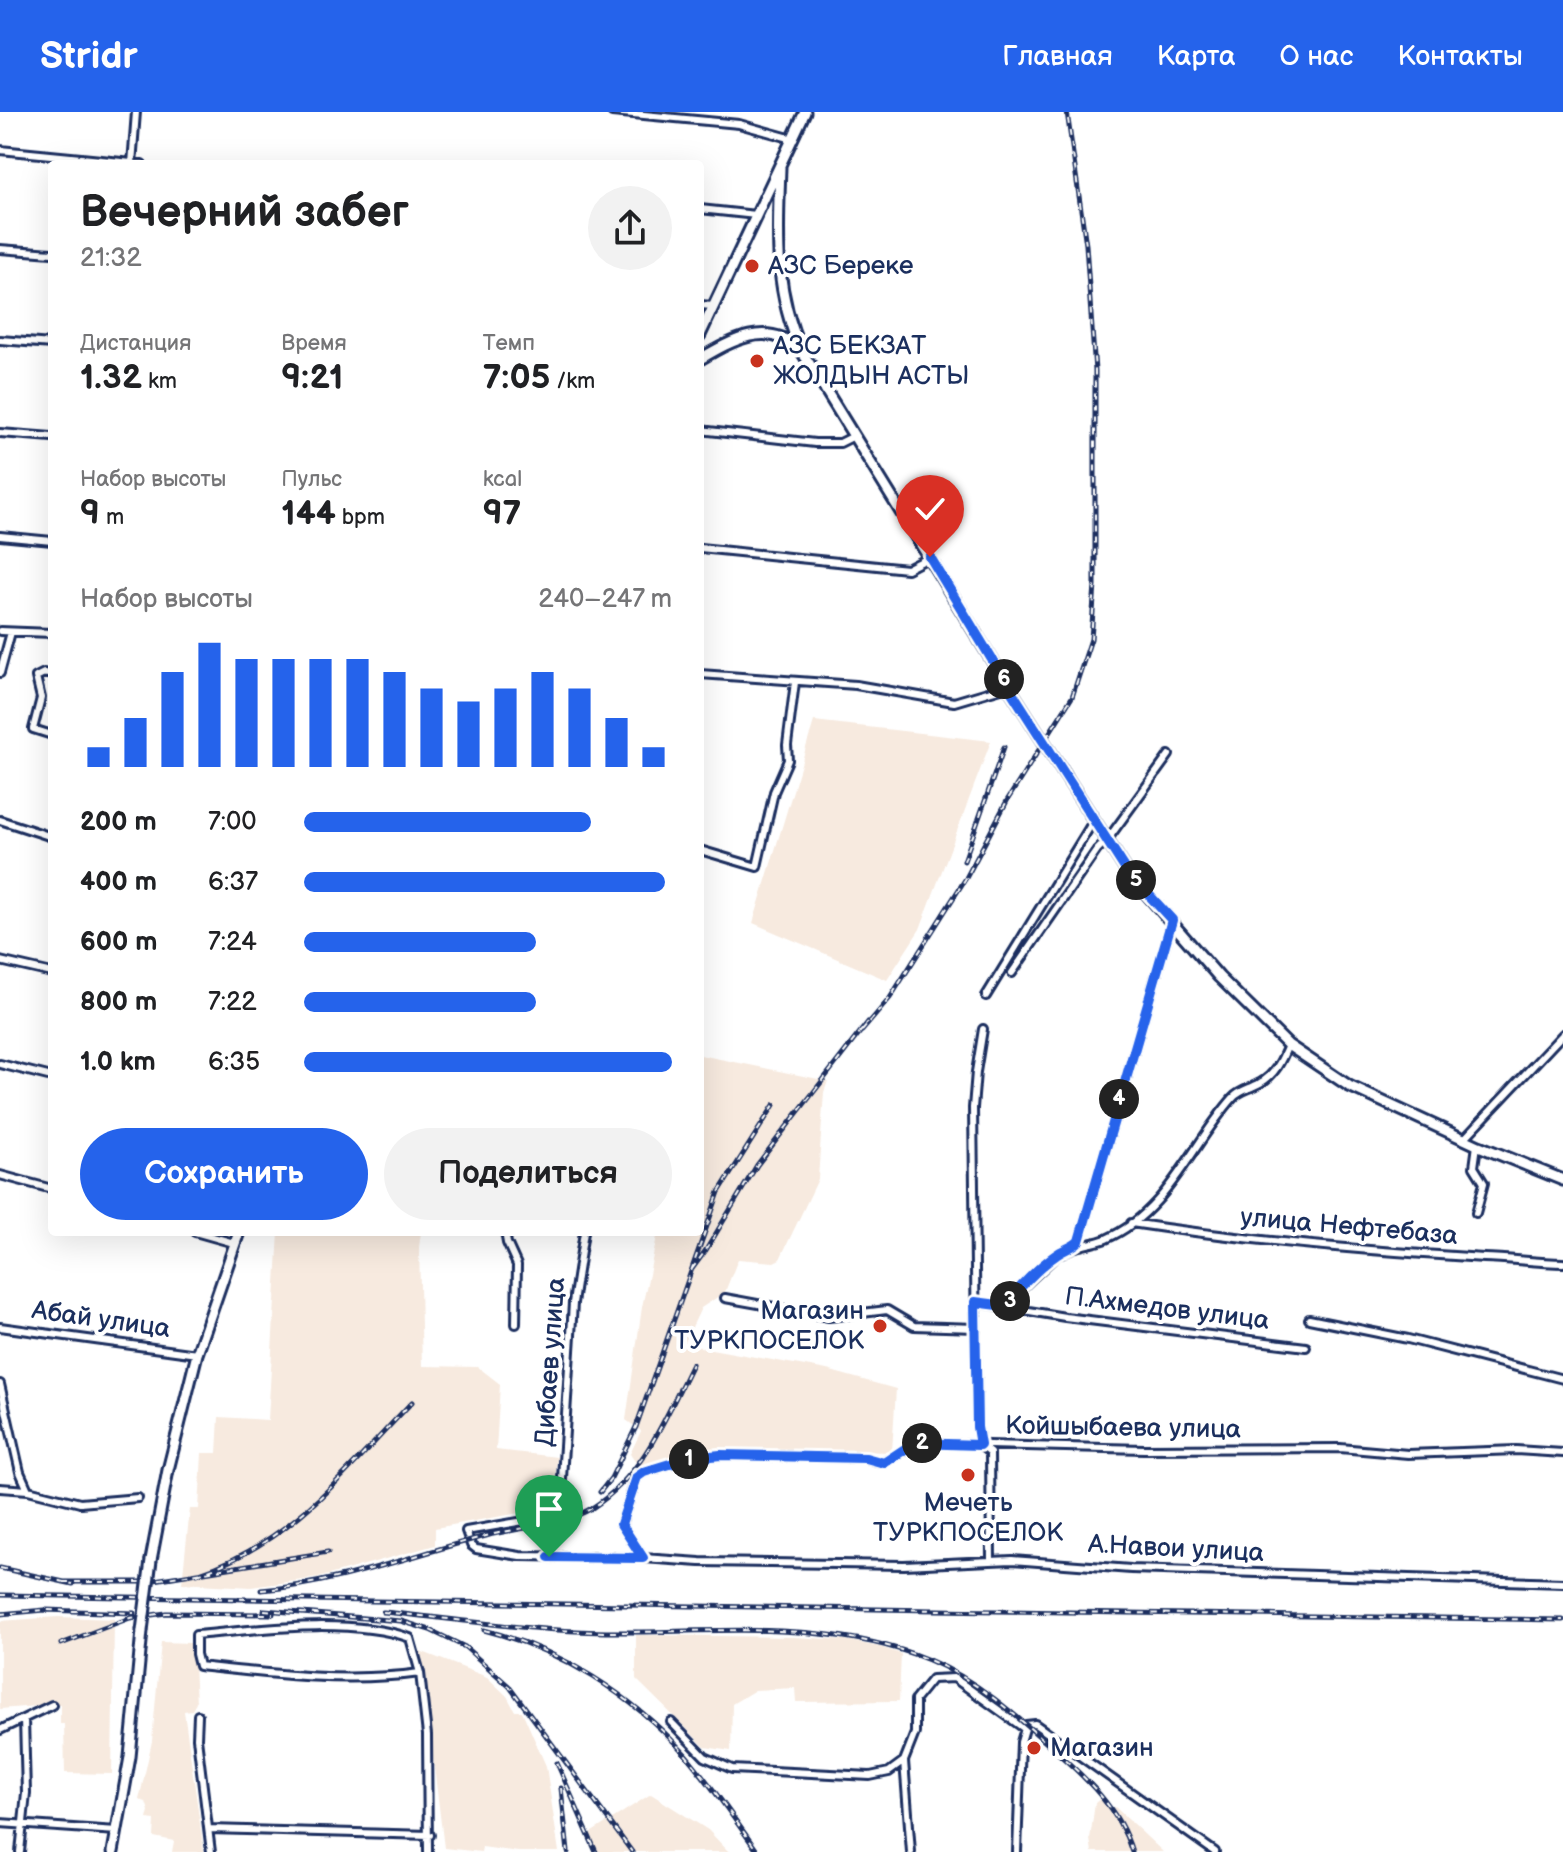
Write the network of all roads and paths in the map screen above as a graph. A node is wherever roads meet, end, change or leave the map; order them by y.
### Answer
1 (136, 112) edge
2 (612, 112) edge
3 (805, 112) edge
4 (793, 139) junction
5 (0, 150) edge
6 (94, 160) edge
7 (132, 160) edge
8 (780, 167) junction
9 (704, 209) edge
10 (756, 215) junction
11 (0, 249) edge
12 (48, 253) edge
13 (704, 305) edge
14 (713, 306) junction
15 (704, 326) edge
16 (0, 340) edge
17 (48, 344) edge
18 (801, 350) junction
19 (704, 357) edge
20 (704, 430) edge
21 (0, 433) edge
22 (854, 436) junction
23 (48, 437) edge
24 (0, 536) edge
25 (48, 541) edge
26 (704, 548) edge
27 (930, 557) junction
28 (0, 631) edge
29 (11, 632) junction
30 (48, 633) edge
31 (0, 673) edge
32 (48, 674) edge
33 (704, 674) edge
34 (795, 682) junction
35 (1008, 686) junction
36 (48, 734) edge
37 (1169, 755) dead end
38 (0, 820) edge
39 (1094, 820) junction
40 (48, 836) edge
41 (1108, 839) junction
42 (704, 851) edge
43 (1172, 920) junction
44 (0, 961) edge
45 (48, 972) edge
46 (1012, 973) dead end
47 (986, 996) dead end
48 (983, 1029) dead end
49 (1563, 1034) edge
50 (1288, 1045) junction
51 (0, 1064) edge
52 (48, 1076) edge
53 (1464, 1139) junction
54 (1477, 1145) junction
55 (0, 1175) edge
56 (1563, 1180) edge
57 (48, 1188) edge
58 (1476, 1213) dead end
59 (1131, 1223) junction
60 (209, 1236) edge
61 (237, 1236) edge
62 (506, 1236) edge
63 (583, 1236) edge
64 (234, 1243) junction
65 (1072, 1248) junction
66 (1563, 1263) edge
67 (725, 1298) dead end
68 (975, 1302) junction
69 (1006, 1306) junction
70 (1309, 1319) dead end
71 (516, 1324) dead end
72 (0, 1327) edge
73 (976, 1328) junction
74 (1306, 1347) dead end
75 (197, 1354) junction
76 (1563, 1379) edge
77 (0, 1384) edge
78 (980, 1445) junction
79 (1563, 1453) edge
80 (0, 1488) edge
81 (28, 1490) junction
82 (562, 1495) joint
83 (138, 1498) dead end
84 (643, 1558) junction
85 (991, 1560) junction
86 (1563, 1583) edge
87 (420, 1673) junction
88 (52, 1705) dead end
89 (198, 1715) dead end
90 (24, 1719) junction
91 (671, 1722) dead end
92 (1025, 1729) junction
93 (0, 1730) edge
94 (904, 1761) junction
95 (0, 1823) edge
96 (24, 1826) junction
97 (209, 1829) junction
98 (117, 1831) junction
99 (430, 1835) junction
100 (20, 1852) edge
101 (113, 1852) edge
102 (211, 1852) edge
103 (428, 1852) edge
104 (911, 1852) edge
105 (1017, 1852) edge
106 (1215, 1852) edge

1 - 7 street
2 - 4 street
3 - 4 street
4 - 8 street
5 - 6 street
8 - 10 street
8 - 18 street
9 - 10 street
10 - 14 street
11 - 12 street
13 - 14 street
14 - 15 street
16 - 17 street
18 - 19 street
18 - 22 street
20 - 22 street
21 - 23 street
22 - 27 street
24 - 25 street
26 - 27 street
27 - 35 street
28 - 29 street
29 - 30 street
29 - 31 street
32 - 36 street
33 - 34 street
34 - 35 street
34 - 42 street
35 - 39 street
37 - 41 street
38 - 40 street
39 - 41 street
39 - 47 street
41 - 43 street
41 - 46 street
43 - 50 street
43 - 65 street
44 - 45 street
48 - 68 street
49 - 53 street
50 - 53 street
50 - 59 street
51 - 52 street
53 - 54 street
54 - 56 street
54 - 58 street, улица Нефтебаза
55 - 57 street
59 - 65 street
59 - 66 street, улица Нефтебаза
60 - 64 street
61 - 64 street
62 - 71 street, Дибаев улица
63 - 82 street, Дибаев улица
64 - 75 street
65 - 69 street
67 - 73 street
68 - 69 street, П.Ахмедов улица
68 - 73 street
69 - 74 street, П.Ахмедов улица
70 - 76 street
72 - 75 street, Абай улица
73 - 78 street
75 - 98 street, bridge
77 - 81 street
78 - 79 street, Койшыбаева улица
78 - 84 street, Койшыбаева улица
78 - 85 street
80 - 81 street
81 - 83 street
82 - 84 street, А.Навои улица
84 - 85 street, А.Навои улица
85 - 86 street, А.Навои улица
87 - 87 street
87 - 99 street
88 - 90 street
89 - 97 street
90 - 93 street
90 - 96 street
91 - 94 street
92 - 94 street
92 - 105 street
92 - 106 street
94 - 104 street
95 - 96 street
96 - 98 street
96 - 100 street
97 - 99 street
97 - 102 street
98 - 101 street
99 - 103 street

